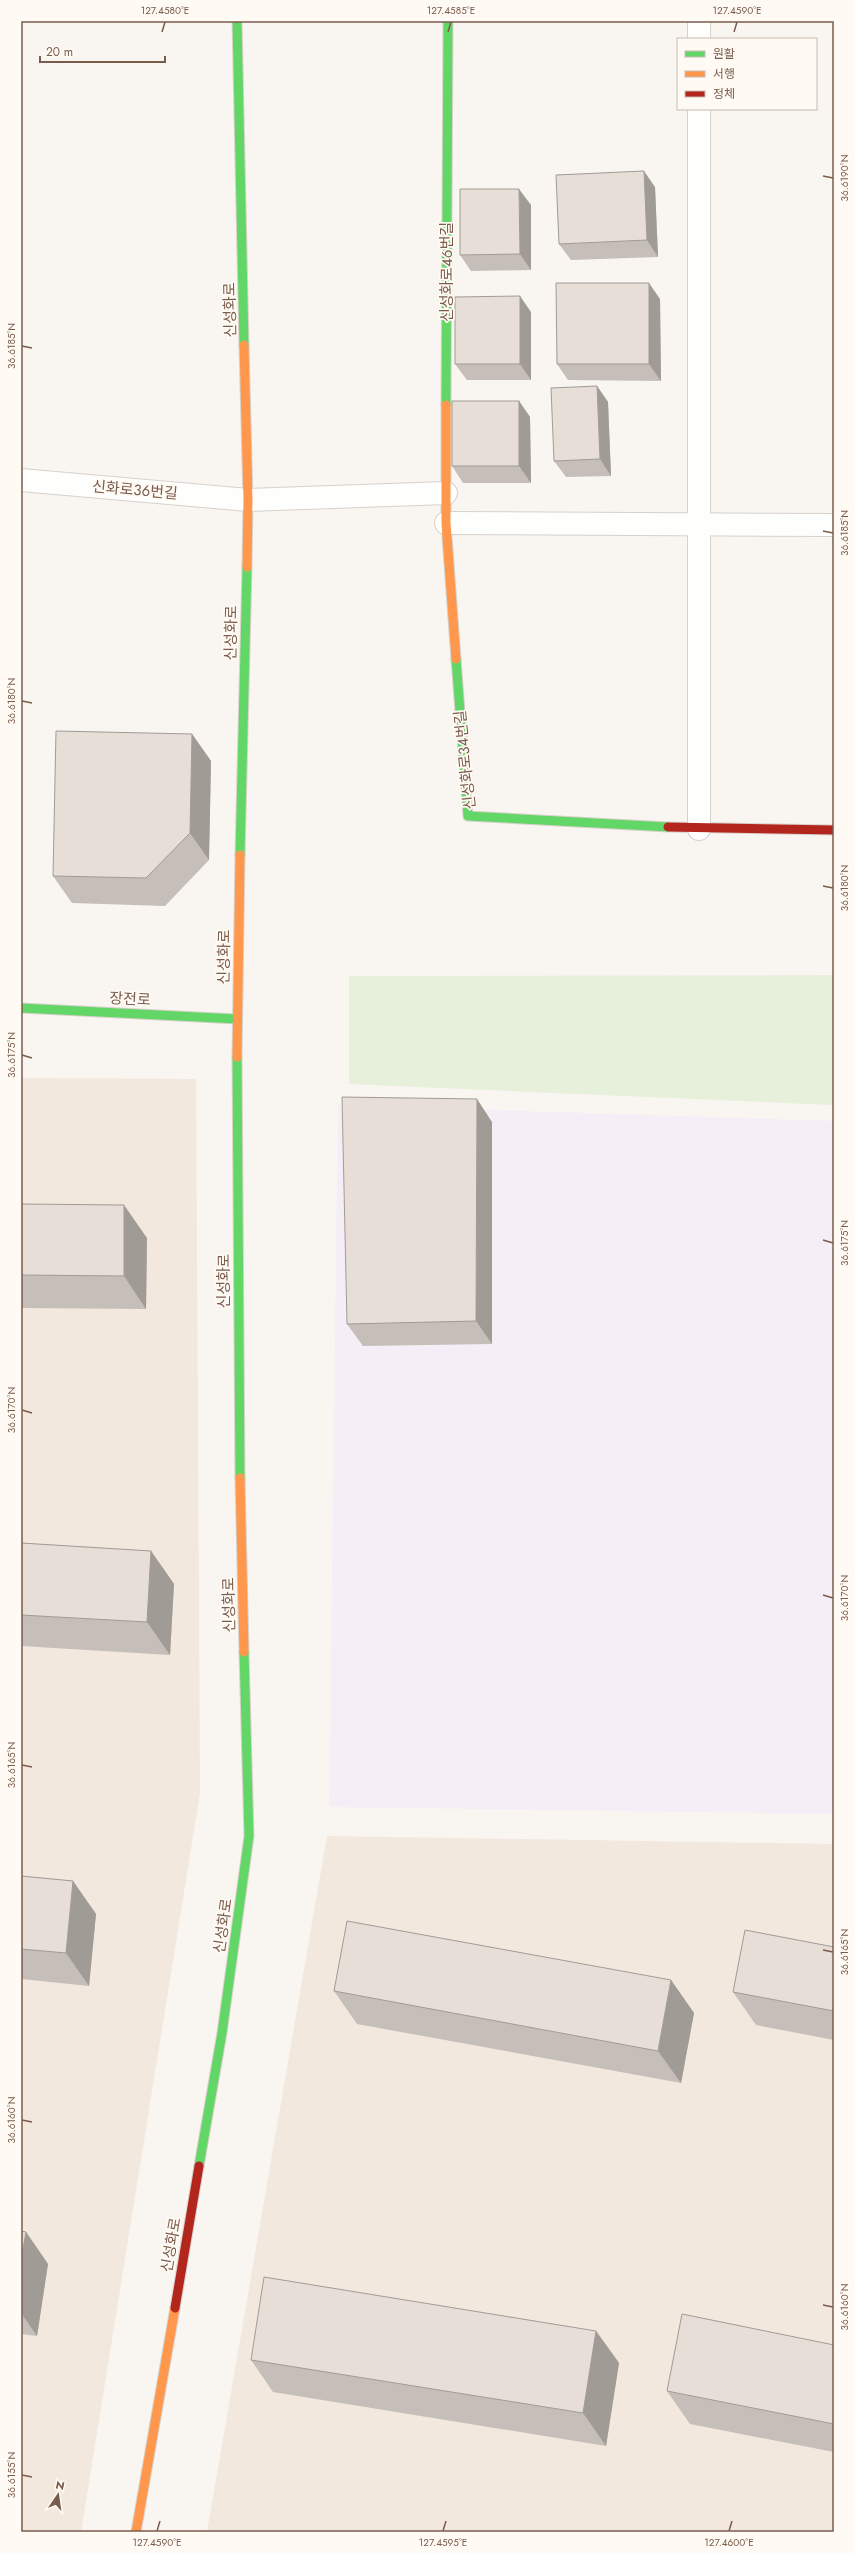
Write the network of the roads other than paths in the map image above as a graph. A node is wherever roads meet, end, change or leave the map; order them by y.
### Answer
1 (237, 21) edge
2 (448, 21) edge
3 (699, 21) edge
4 (699, 38) edge
5 (699, 110) edge
6 (21, 480) edge
7 (446, 493) junction
8 (248, 500) junction
9 (446, 523) junction
10 (699, 524) junction
11 (834, 525) edge
12 (699, 829) junction
13 (834, 830) edge
14 (21, 1008) edge
15 (237, 1019) junction
16 (136, 2532) edge

1 - 8 street, 신성화로
2 - 7 street, 신성화로46번길
3 - 4 street
5 - 10 street
6 - 8 street, 신화로36번길
7 - 8 street, 신화로36번길
7 - 9 street, 신성화로46번길
8 - 15 street, 신성화로
9 - 10 street
9 - 12 street, 신성화로34번길
10 - 11 street
10 - 12 street
12 - 13 street, 신성화로34번길
14 - 15 street, 장전로
15 - 16 street, 신성화로

